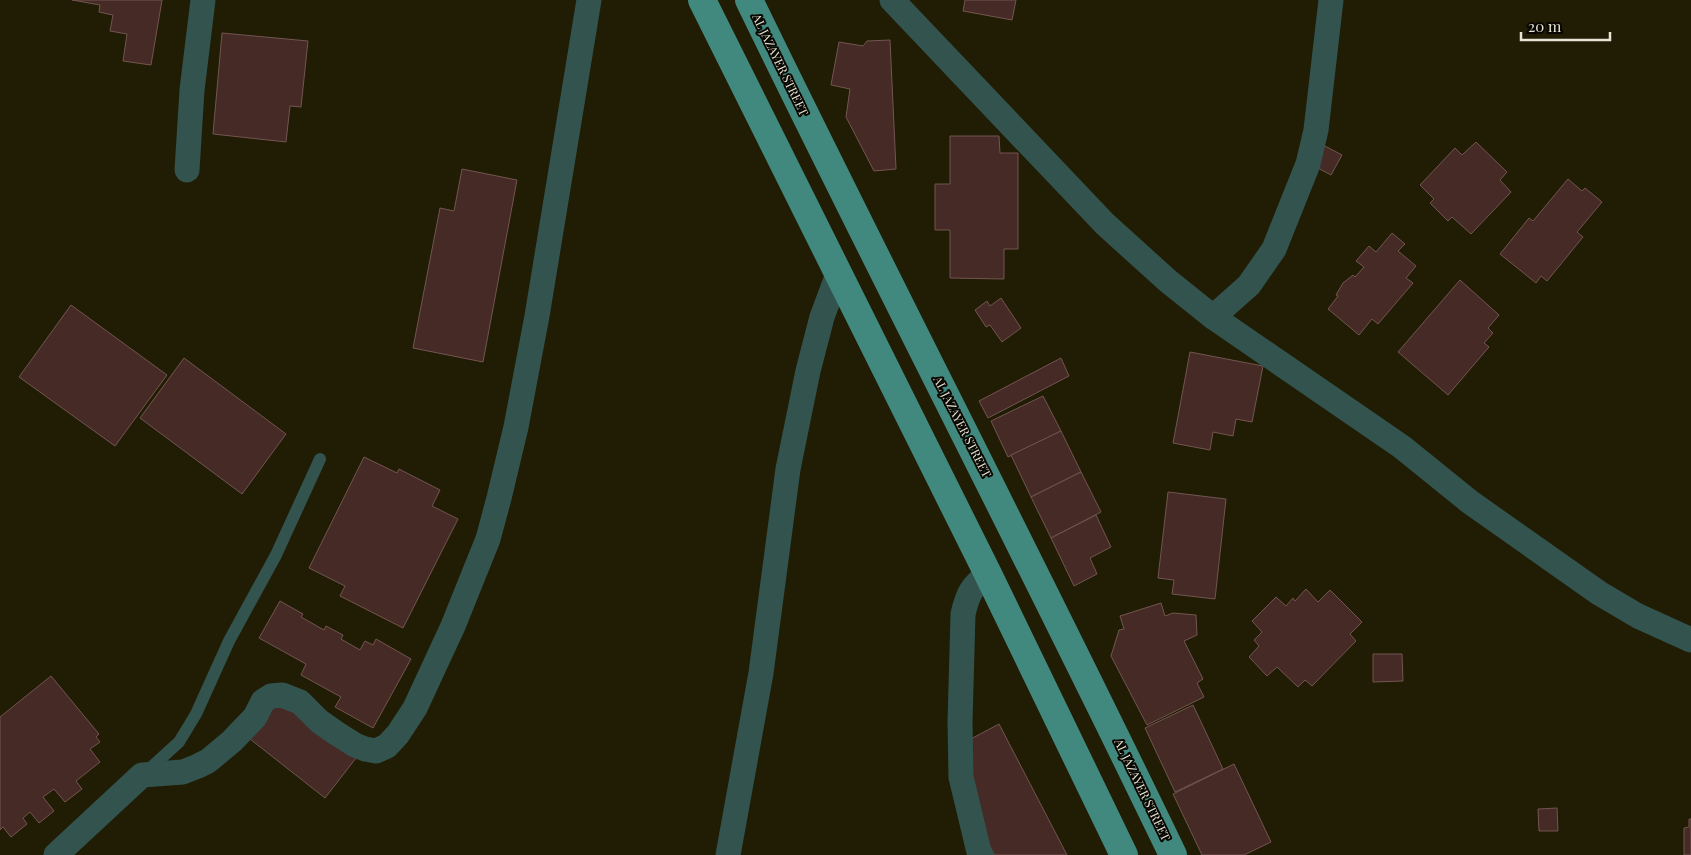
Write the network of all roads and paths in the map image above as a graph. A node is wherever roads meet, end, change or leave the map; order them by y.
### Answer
1 (202, 0) edge
2 (589, 0) edge
3 (702, 0) edge
4 (749, 0) edge
5 (892, 0) edge
6 (1331, 0) edge
7 (187, 170) dead end
8 (838, 274) junction
9 (1214, 317) junction
10 (320, 459) dead end
11 (988, 574) junction
12 (1691, 640) edge
13 (142, 775) junction
14 (56, 855) edge
15 (728, 855) edge
16 (982, 855) edge
17 (1124, 855) edge
18 (1173, 855) edge

1 - 7 street
2 - 13 street
3 - 8 main road
4 - 18 main road, AL JAZAYER STREET
5 - 9 street
6 - 9 street
8 - 11 main road
8 - 15 street
9 - 12 street
10 - 13 lane
11 - 16 street
11 - 17 main road
13 - 14 street

